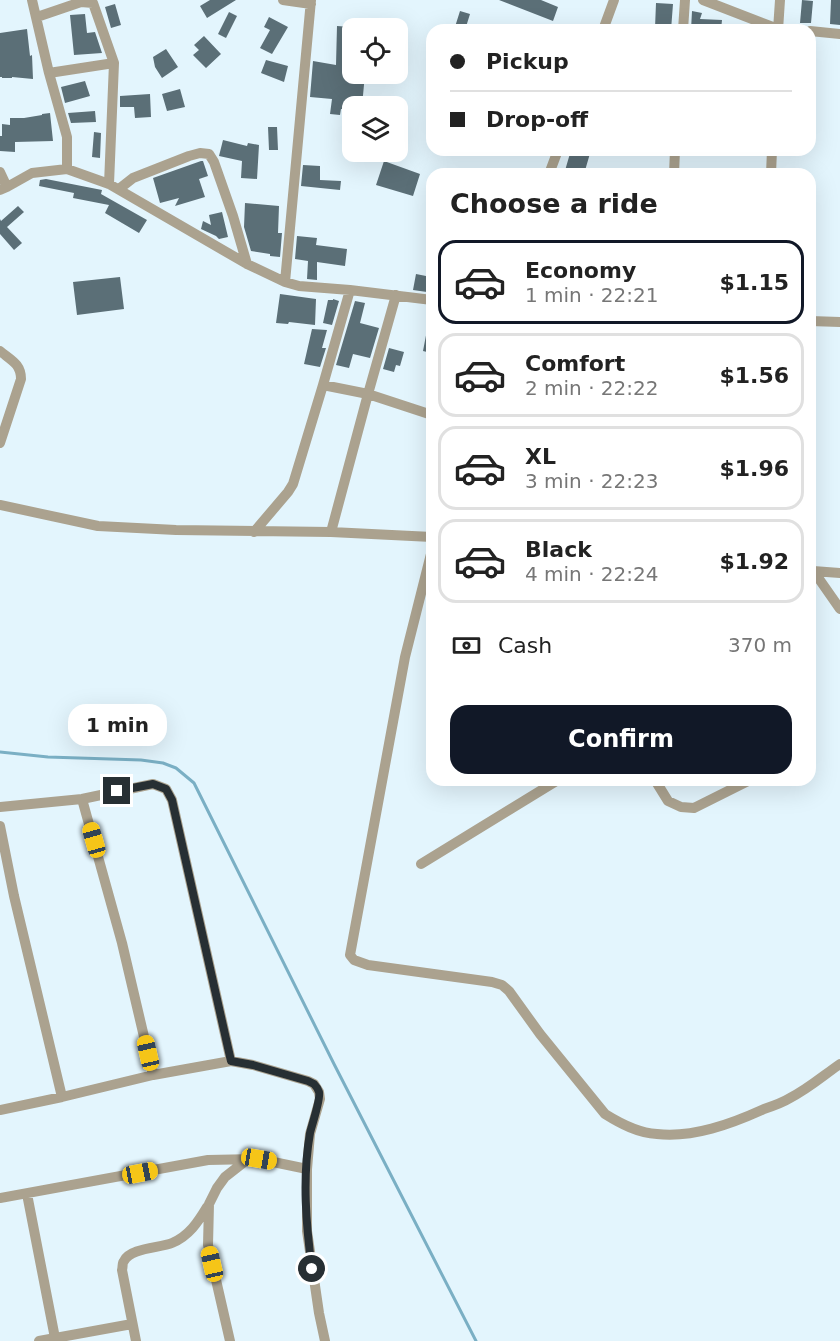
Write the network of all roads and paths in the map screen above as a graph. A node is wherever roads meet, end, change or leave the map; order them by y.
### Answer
1 (32, 0) edge
2 (283, 0) edge
3 (614, 0) edge
4 (685, 0) edge
5 (703, 0) edge
6 (780, 0) edge
7 (311, 2) edge
8 (37, 17) junction
9 (605, 24) edge
10 (683, 24) edge
11 (765, 24) edge
12 (778, 24) edge
13 (816, 31) edge
14 (840, 33) edge
15 (114, 63) junction
16 (49, 73) junction
17 (67, 169) junction
18 (0, 172) edge
19 (114, 187) junction
20 (4, 189) edge
21 (247, 264) junction
22 (285, 282) junction
23 (350, 290) junction
24 (396, 295) junction
25 (426, 299) edge
26 (816, 321) edge
27 (840, 322) edge
28 (0, 351) edge
29 (323, 386) junction
30 (368, 394) junction
31 (426, 413) edge
32 (0, 442) edge
33 (0, 505) edge
34 (254, 532) junction
35 (331, 532) junction
36 (426, 537) edge
37 (816, 569) edge
38 (840, 573) edge
39 (426, 574) edge
40 (816, 574) edge
41 (840, 609) edge
42 (548, 786) edge
43 (659, 786) edge
44 (738, 786) edge
45 (82, 799) junction
46 (0, 807) edge
47 (0, 826) edge
48 (421, 864) dead end
49 (231, 1061) junction
50 (840, 1064) edge
51 (153, 1075) junction
52 (62, 1097) junction
53 (0, 1110) edge
54 (254, 1159) junction
55 (306, 1169) junction
56 (27, 1194) junction
57 (0, 1198) edge
58 (209, 1204) junction
59 (132, 1324) junction
60 (55, 1338) junction
61 (39, 1341) edge
62 (136, 1341) edge
63 (230, 1341) edge
64 (325, 1341) edge

1 - 8 street
2 - 7 street
3 - 9 street
4 - 10 street
5 - 11 street
6 - 12 street
7 - 22 street
8 - 15 street
8 - 16 street
13 - 14 street
15 - 16 street
15 - 19 street
16 - 17 street
17 - 19 street
17 - 20 street
18 - 20 street
19 - 21 street
19 - 21 street
21 - 22 street
22 - 23 street
23 - 24 street
23 - 29 street
24 - 25 street
24 - 30 street
26 - 27 street
28 - 32 street
29 - 30 street
29 - 34 street
30 - 31 street
30 - 35 street
33 - 34 street
34 - 35 street
35 - 36 street
37 - 38 street
39 - 50 street
40 - 41 street
42 - 48 street
43 - 44 street
45 - 46 street
45 - 49 street
45 - 51 street
47 - 52 street
49 - 51 street
49 - 55 street
51 - 52 street
52 - 53 street
54 - 55 street
54 - 56 street
54 - 58 street
55 - 64 street
56 - 57 street
56 - 60 street
58 - 59 street
58 - 63 street
59 - 60 street
59 - 62 street
60 - 61 street

